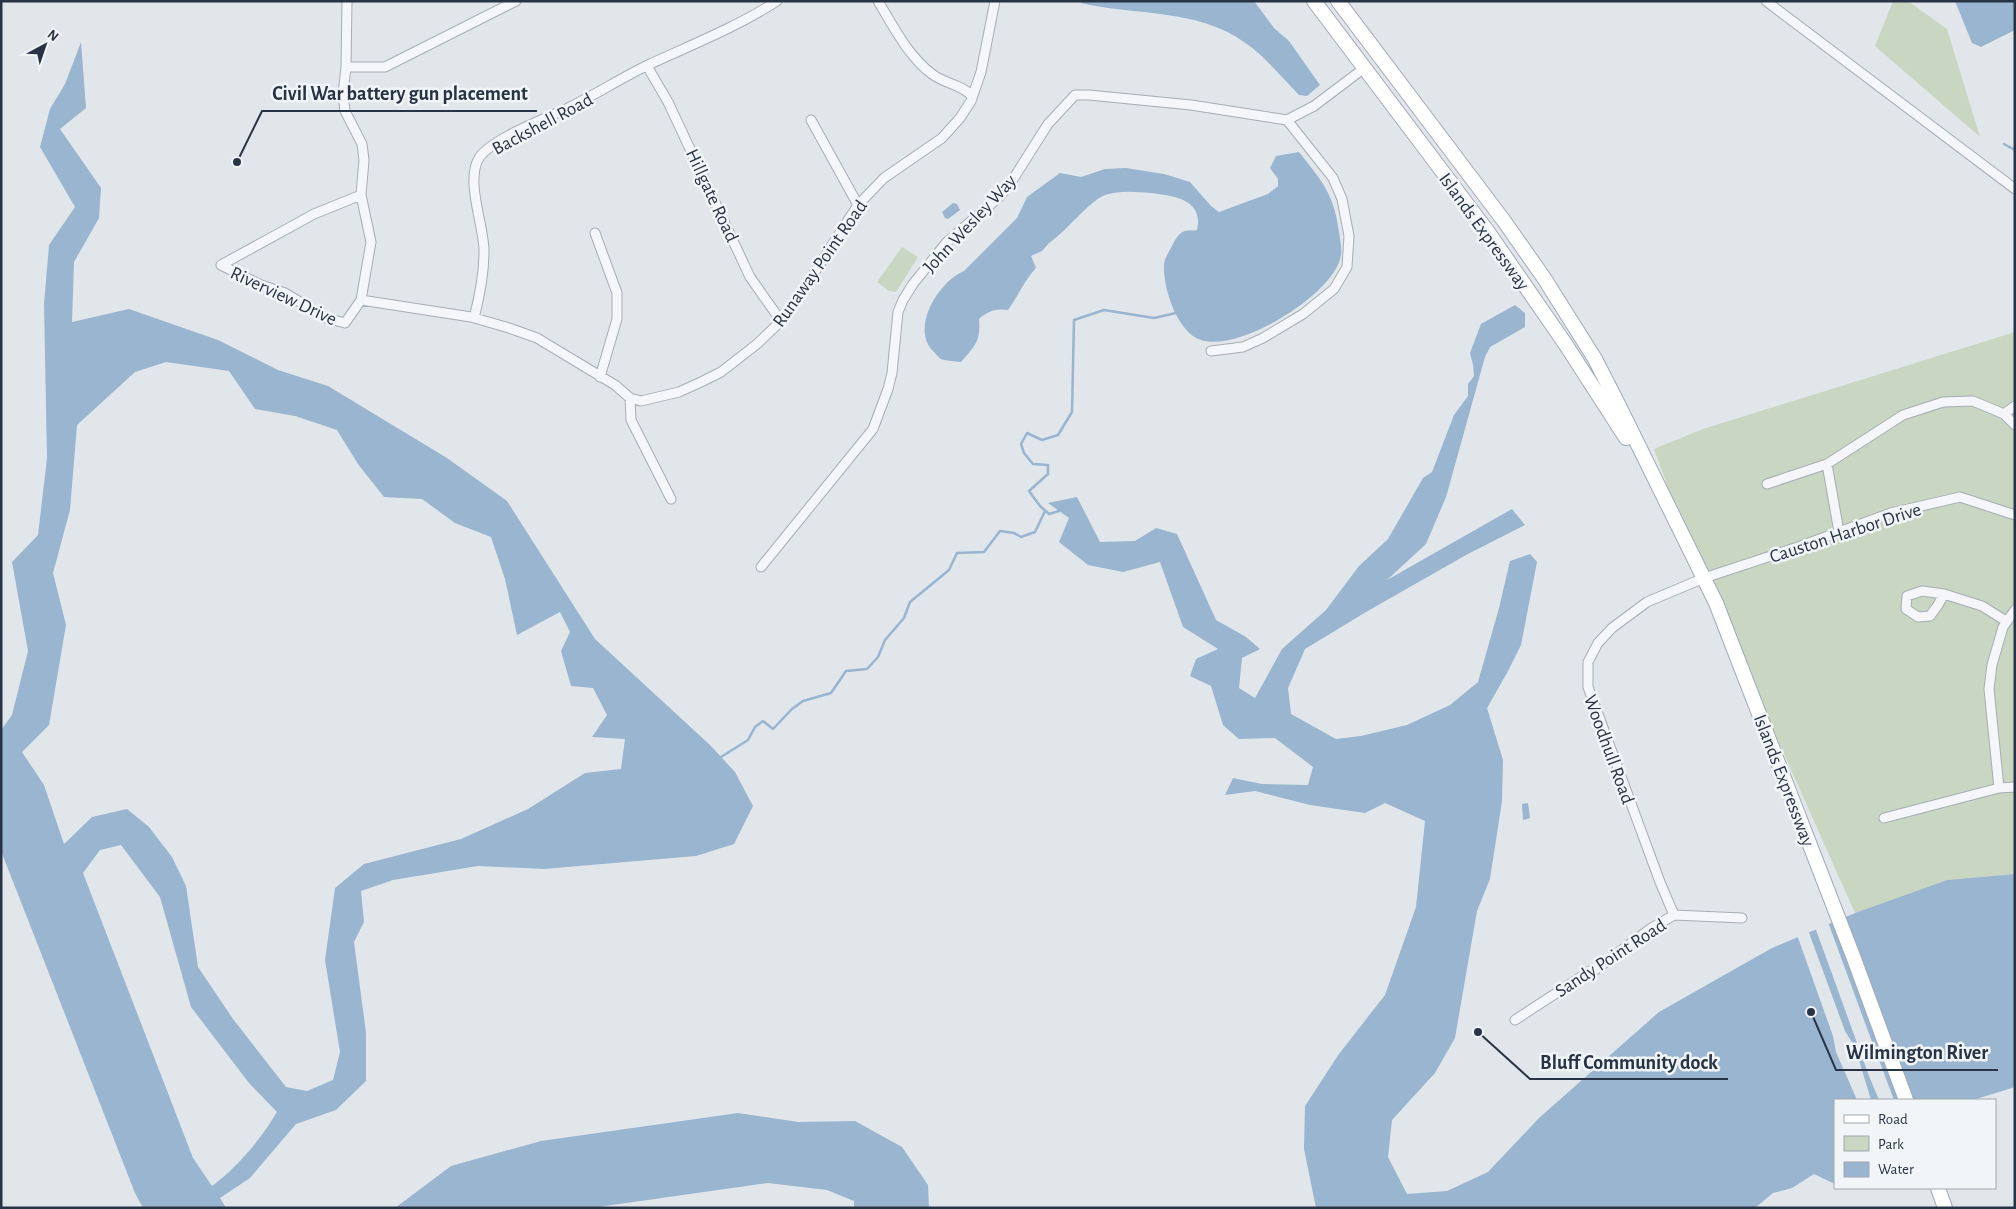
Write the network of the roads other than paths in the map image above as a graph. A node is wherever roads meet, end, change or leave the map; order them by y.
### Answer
1 (347, 1) edge
2 (516, 1) edge
3 (777, 1) edge
4 (878, 1) edge
5 (995, 1) edge
6 (1314, 1) edge
7 (1338, 1) edge
8 (1766, 1) edge
9 (647, 66) junction
10 (346, 67) junction
11 (1363, 69) junction
12 (972, 96) junction
13 (811, 120) dead end
14 (1288, 120) junction
15 (2015, 189) edge
16 (361, 195) junction
17 (858, 205) junction
18 (595, 233) dead end
19 (361, 300) junction
20 (474, 318) junction
21 (781, 321) junction
22 (1211, 351) dead end
23 (600, 377) junction
24 (630, 398) junction
25 (2015, 406) edge
26 (2004, 414) junction
27 (2015, 424) edge
28 (1826, 464) junction
29 (1649, 467) junction
30 (1767, 484) dead end
31 (671, 499) dead end
32 (2015, 515) edge
33 (1839, 532) junction
34 (760, 567) dead end
35 (1704, 578) junction
36 (1944, 594) dead end
37 (2015, 610) edge
38 (2006, 621) junction
39 (2015, 787) edge
40 (1999, 788) junction
41 (1884, 818) dead end
42 (1674, 915) junction
43 (1742, 918) dead end
44 (1515, 1020) dead end
45 (1906, 1099) edge
46 (1938, 1189) edge
47 (1945, 1208) edge

1 - 10 street, Riverview Drive
2 - 10 street
3 - 9 street, Backshell Road
4 - 12 street
5 - 12 street, Runaway Point Road
6 - 11 main road, Islands Expressway
7 - 29 main road, Islands Expressway
8 - 15 street
9 - 20 street, Backshell Road
9 - 21 street, Hillgate Road
10 - 16 street, Riverview Drive
11 - 14 street
11 - 29 main road, Islands Expressway
12 - 17 street, Runaway Point Road
13 - 17 street
14 - 22 street
14 - 34 street, John Wesley Way
16 - 19 street, Riverview Drive
16 - 19 street, Riverview Drive
17 - 21 street, Runaway Point Road
18 - 23 street
19 - 20 street
20 - 23 street
21 - 24 street, Runaway Point Road
23 - 24 street
24 - 31 street
25 - 26 street
26 - 27 street
26 - 28 street
28 - 30 street
28 - 33 street
29 - 35 main road, Islands Expressway
32 - 33 street, Causton Harbor Drive
33 - 35 street, Causton Harbor Drive
35 - 42 street, Woodhull Road
35 - 45 main road, Islands Expressway
36 - 38 street
37 - 38 street
38 - 40 street
39 - 40 street
40 - 41 street
42 - 43 street, Sandy Point Road
42 - 44 street, Sandy Point Road
46 - 47 main road

